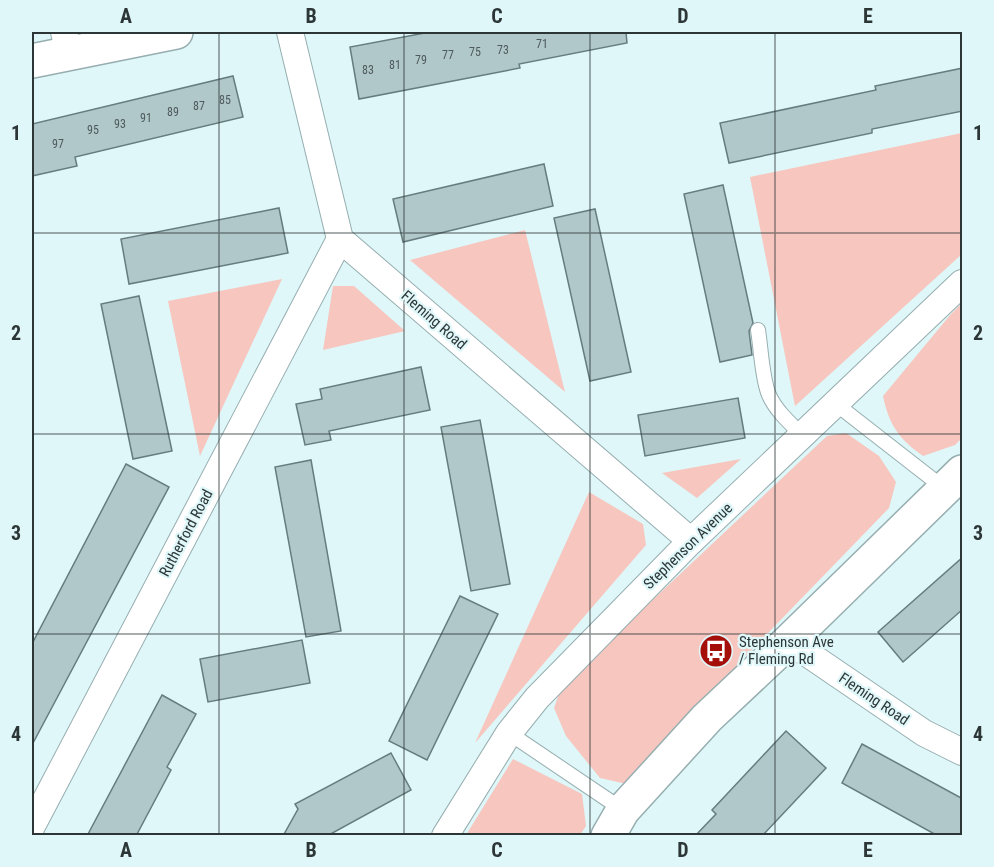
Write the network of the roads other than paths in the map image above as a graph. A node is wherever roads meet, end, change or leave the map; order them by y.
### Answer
1 (176, 32) edge
2 (290, 32) edge
3 (67, 43) edge
4 (32, 61) edge
5 (340, 239) junction
6 (963, 283) edge
7 (758, 330) dead end
8 (836, 405) junction
9 (802, 436) junction
10 (954, 481) edge
11 (691, 541) junction
12 (789, 641) junction
13 (509, 733) junction
14 (963, 752) edge
15 (39, 794) edge
16 (616, 823) edge
17 (32, 826) edge
18 (445, 836) edge

1 - 3 street
2 - 5 street
3 - 4 street
5 - 11 street, Fleming Road
5 - 15 street, Rutherford Road
6 - 8 street, Stephenson Avenue
7 - 9 lane
8 - 9 street, Stephenson Avenue
8 - 10 lane
9 - 11 street, Stephenson Avenue
10 - 12 street
11 - 13 street, Stephenson Avenue
12 - 14 street, Fleming Road
12 - 16 street
13 - 16 lane
13 - 18 street, Stephenson Avenue
15 - 17 street, Rutherford Road

